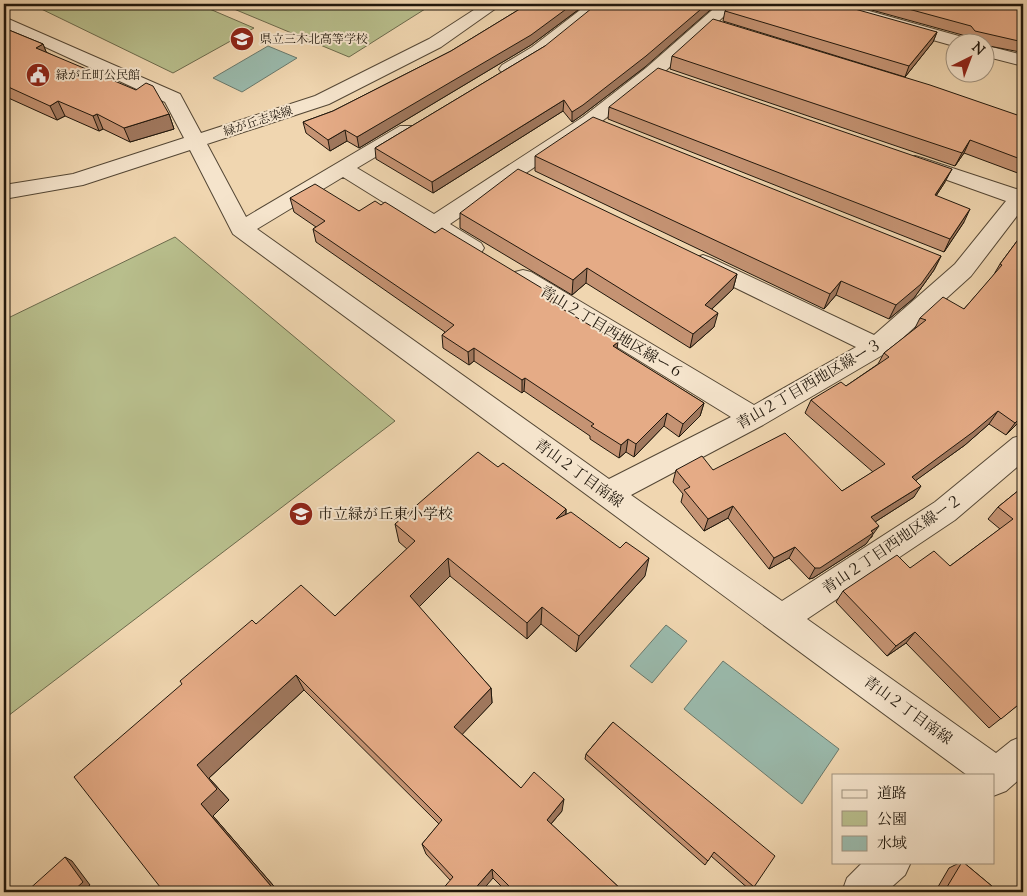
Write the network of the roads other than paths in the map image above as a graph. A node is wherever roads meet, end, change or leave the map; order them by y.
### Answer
1 (494, 4) edge
2 (598, 4) edge
3 (729, 4) edge
4 (826, 4) edge
5 (4, 22) edge
6 (707, 24) junction
7 (726, 30) edge
8 (944, 37) edge
9 (994, 53) edge
10 (1023, 61) edge
11 (653, 72) junction
12 (496, 76) edge
13 (672, 79) edge
14 (419, 122) edge
15 (194, 142) junction
16 (898, 156) edge
17 (342, 168) junction
18 (514, 171) junction
19 (541, 184) edge
20 (4, 192) edge
21 (1022, 197) edge
22 (434, 224) junction
23 (241, 229) junction
24 (682, 253) edge
25 (877, 347) junction
26 (754, 418) junction
27 (1023, 446) edge
28 (608, 493) junction
29 (782, 619) junction
30 (1005, 769) edge
31 (890, 864) edge
32 (862, 892) edge

1 - 15 street, 緑が丘志染線
2 - 12 street
3 - 6 street
4 - 8 street
5 - 15 street, 青山２丁目南線
6 - 7 street
6 - 11 street
9 - 10 street
11 - 13 street
11 - 18 street
14 - 17 street
15 - 20 street, 緑が丘志染線
15 - 23 street, 青山２丁目南線
16 - 21 street
17 - 22 street, 青山２丁目西地区線ー６
17 - 23 street
18 - 19 street
18 - 22 street
21 - 25 street, 青山２丁目西地区線ー３
22 - 26 street, 青山２丁目西地区線ー６
23 - 28 street, 青山２丁目南線
24 - 25 street
25 - 26 street, 青山２丁目西地区線ー３
26 - 28 street, 青山２丁目西地区線ー３
27 - 29 street, 青山２丁目西地区線ー２
28 - 29 street, 青山２丁目南線
29 - 30 street, 青山２丁目南線
31 - 32 street

